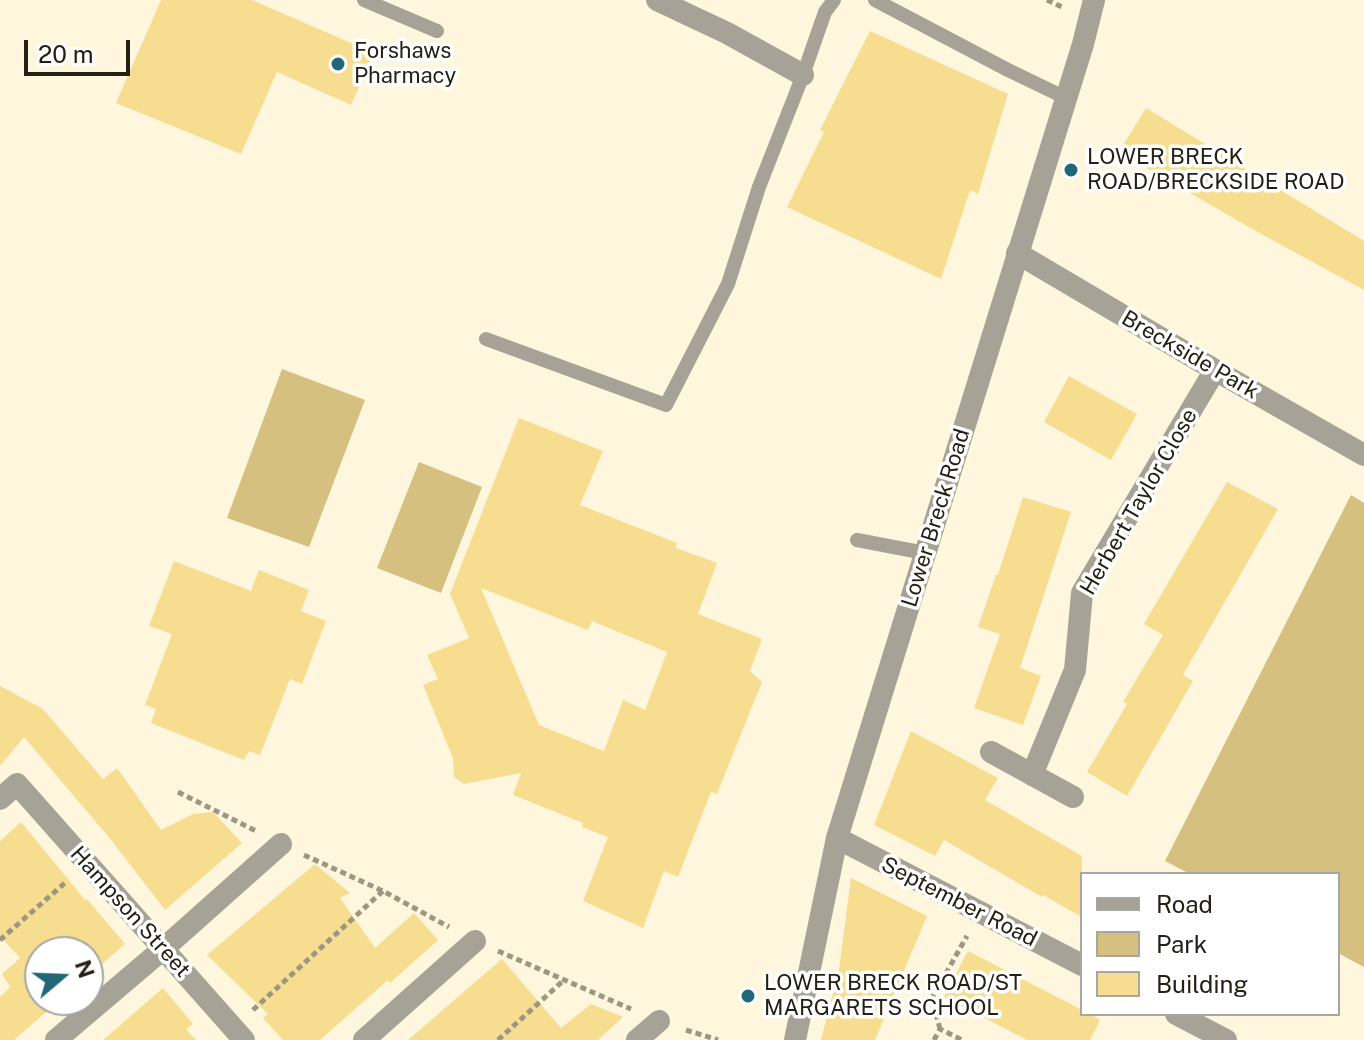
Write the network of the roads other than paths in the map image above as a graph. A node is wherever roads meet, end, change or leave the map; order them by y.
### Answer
1 (364, 0) edge
2 (657, 0) edge
3 (834, 0) edge
4 (875, 0) edge
5 (1094, 0) edge
6 (437, 31) dead end
7 (803, 75) junction
8 (1066, 98) junction
9 (1017, 253) junction
10 (486, 339) dead end
11 (1215, 370) junction
12 (1364, 455) edge
13 (857, 540) dead end
14 (925, 553) junction
15 (991, 752) dead end
16 (1032, 775) junction
17 (8, 792) edge
18 (1073, 797) dead end
19 (837, 838) junction
20 (281, 844) road end
21 (475, 941) road end
22 (163, 949) junction
23 (1080, 964) edge
24 (1180, 1016) edge
25 (659, 1021) road end
26 (238, 1034) edge
27 (56, 1040) edge
28 (364, 1040) edge
29 (637, 1040) edge
30 (795, 1040) edge
31 (1226, 1040) edge

1 - 6 lane
2 - 7 street
3 - 7 lane
4 - 8 lane
5 - 8 street, Lower Breck Road
7 - 10 lane
8 - 9 street, Lower Breck Road
9 - 11 street, Breckside Park
9 - 14 street, Lower Breck Road
11 - 12 street, Breckside Park
11 - 16 street, Herbert Taylor Close
13 - 14 lane
14 - 19 street, Lower Breck Road
15 - 16 street
16 - 18 street
17 - 22 street, Hampson Street
19 - 23 street, September Road
19 - 30 street, Lower Breck Road
20 - 22 street
21 - 28 street
22 - 26 street, Hampson Street
22 - 27 street
24 - 31 street
25 - 29 street

